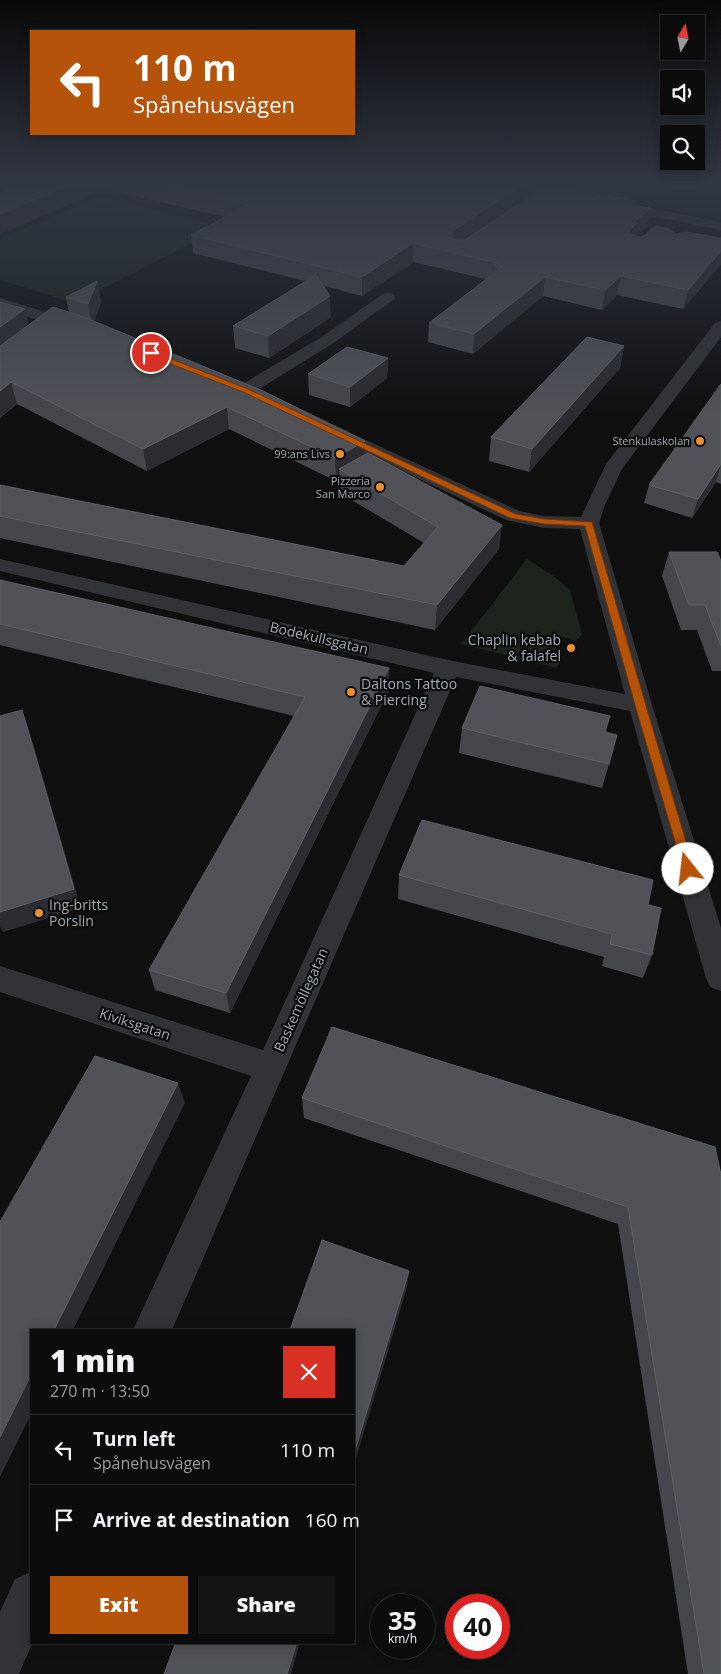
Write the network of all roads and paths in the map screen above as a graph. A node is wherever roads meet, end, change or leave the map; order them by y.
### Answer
1 (388, 296) dead end
2 (0, 303) edge
3 (54, 320) junction
4 (721, 326) edge
5 (39, 332) edge
6 (91, 332) edge
7 (228, 383) edge
8 (245, 390) junction
9 (263, 399) edge
10 (316, 424) edge
11 (589, 523) junction
12 (0, 565) edge
13 (448, 668) junction
14 (640, 705) junction
15 (721, 978) edge
16 (0, 979) edge
17 (271, 1068) junction
18 (152, 1329) edge
19 (30, 1597) edge
20 (0, 1664) edge

1 - 8 street
2 - 3 street
3 - 5 street
3 - 6 street
4 - 11 street
7 - 8 street
8 - 9 street
10 - 11 street
11 - 14 street
12 - 13 street, Bodekullsgatan
13 - 14 street, Bodekullsgatan
13 - 17 street, Baskemöllegatan
14 - 15 street
16 - 17 street, Kiviksgatan
17 - 18 street, Baskemöllegatan
19 - 20 street

